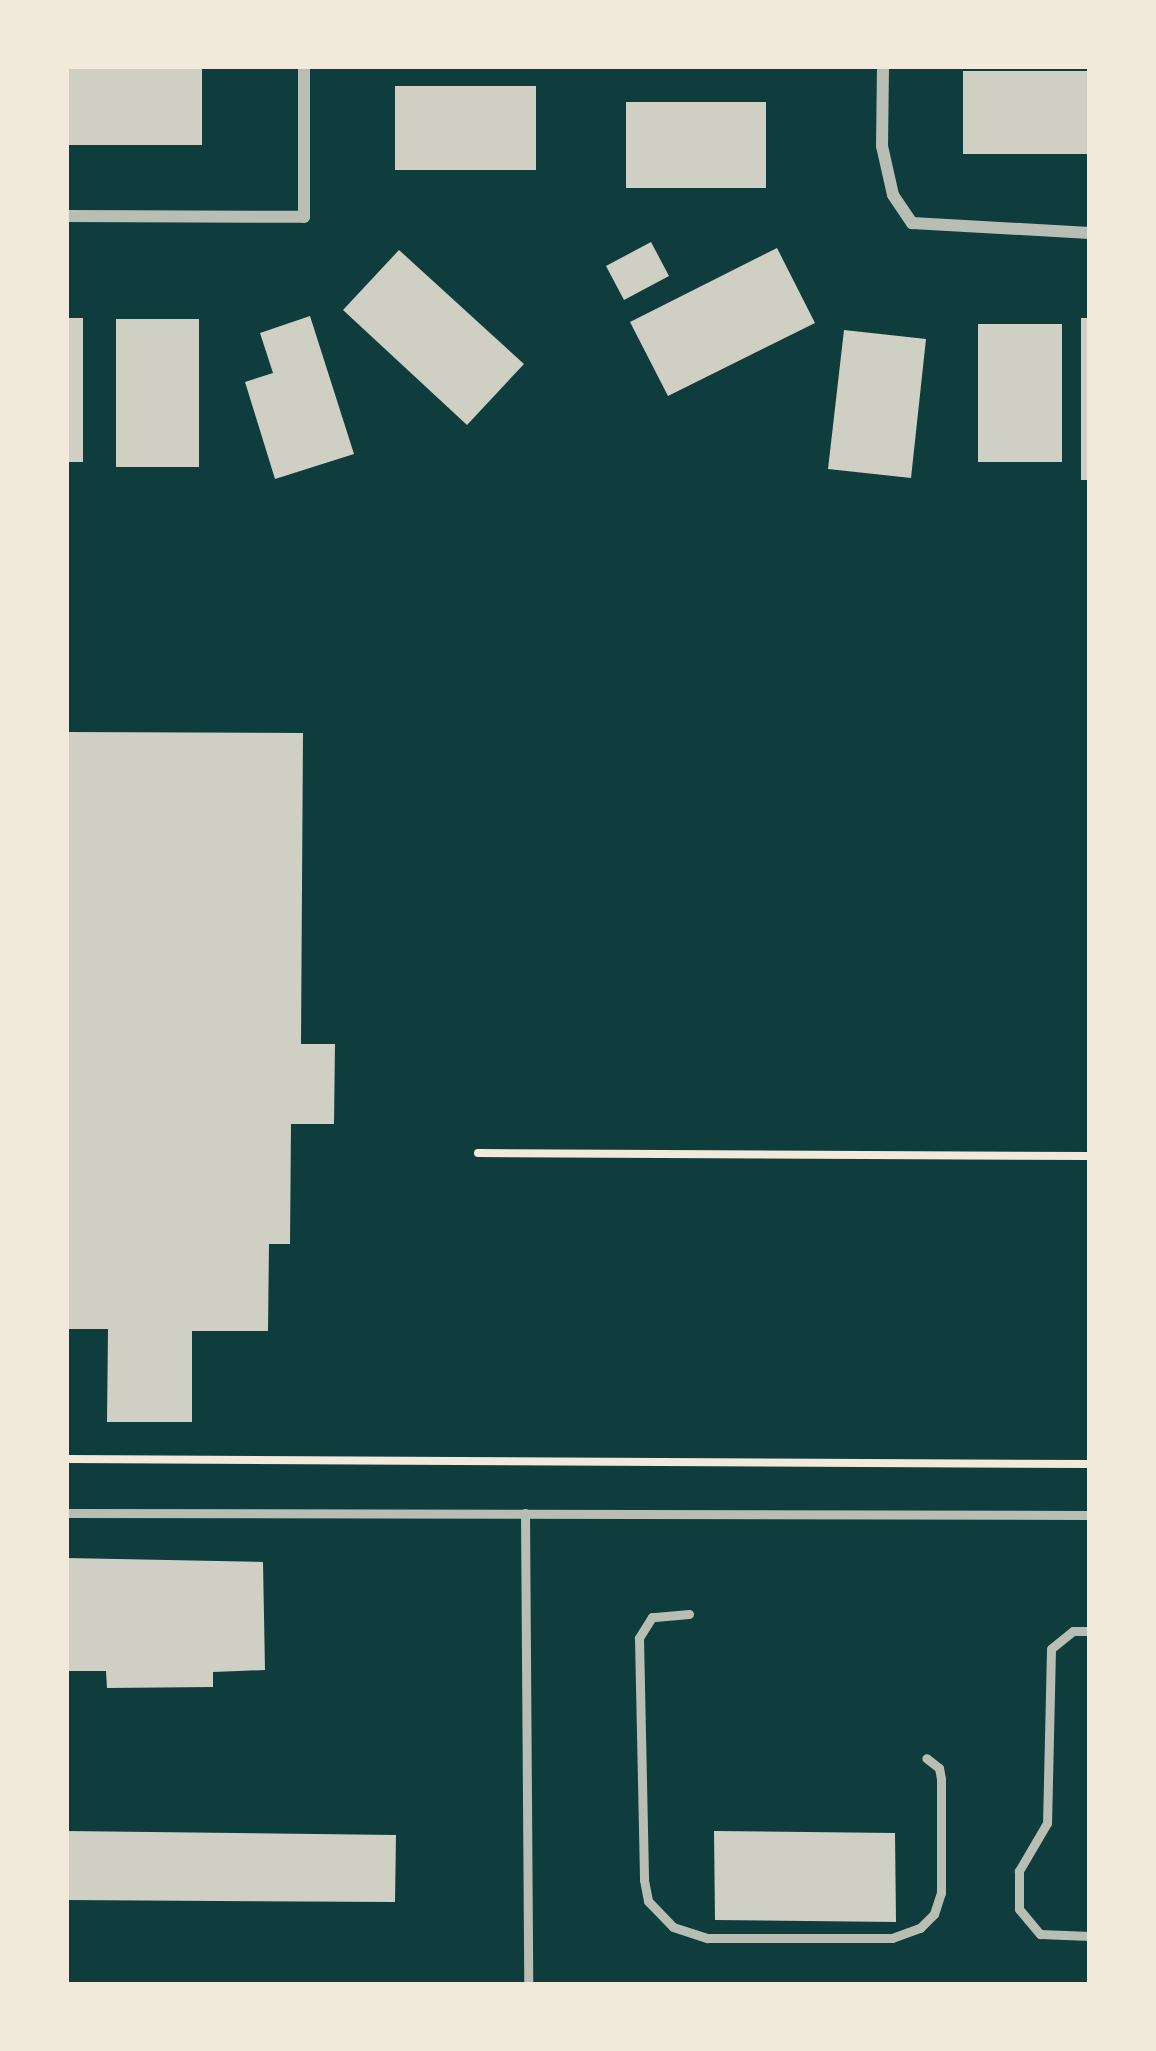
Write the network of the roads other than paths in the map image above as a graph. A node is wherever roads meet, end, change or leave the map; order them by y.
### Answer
1 (304, 66) edge
2 (883, 66) edge
3 (66, 216) edge
4 (1090, 233) edge
5 (66, 1514) edge
6 (525, 1514) junction
7 (1090, 1515) edge
8 (689, 1614) dead end
9 (1090, 1630) edge
10 (926, 1758) dead end
11 (1090, 1936) edge
12 (528, 1985) edge

1 - 3 street
2 - 4 street
5 - 6 lane
6 - 7 lane
6 - 12 lane
8 - 10 lane
9 - 11 lane

